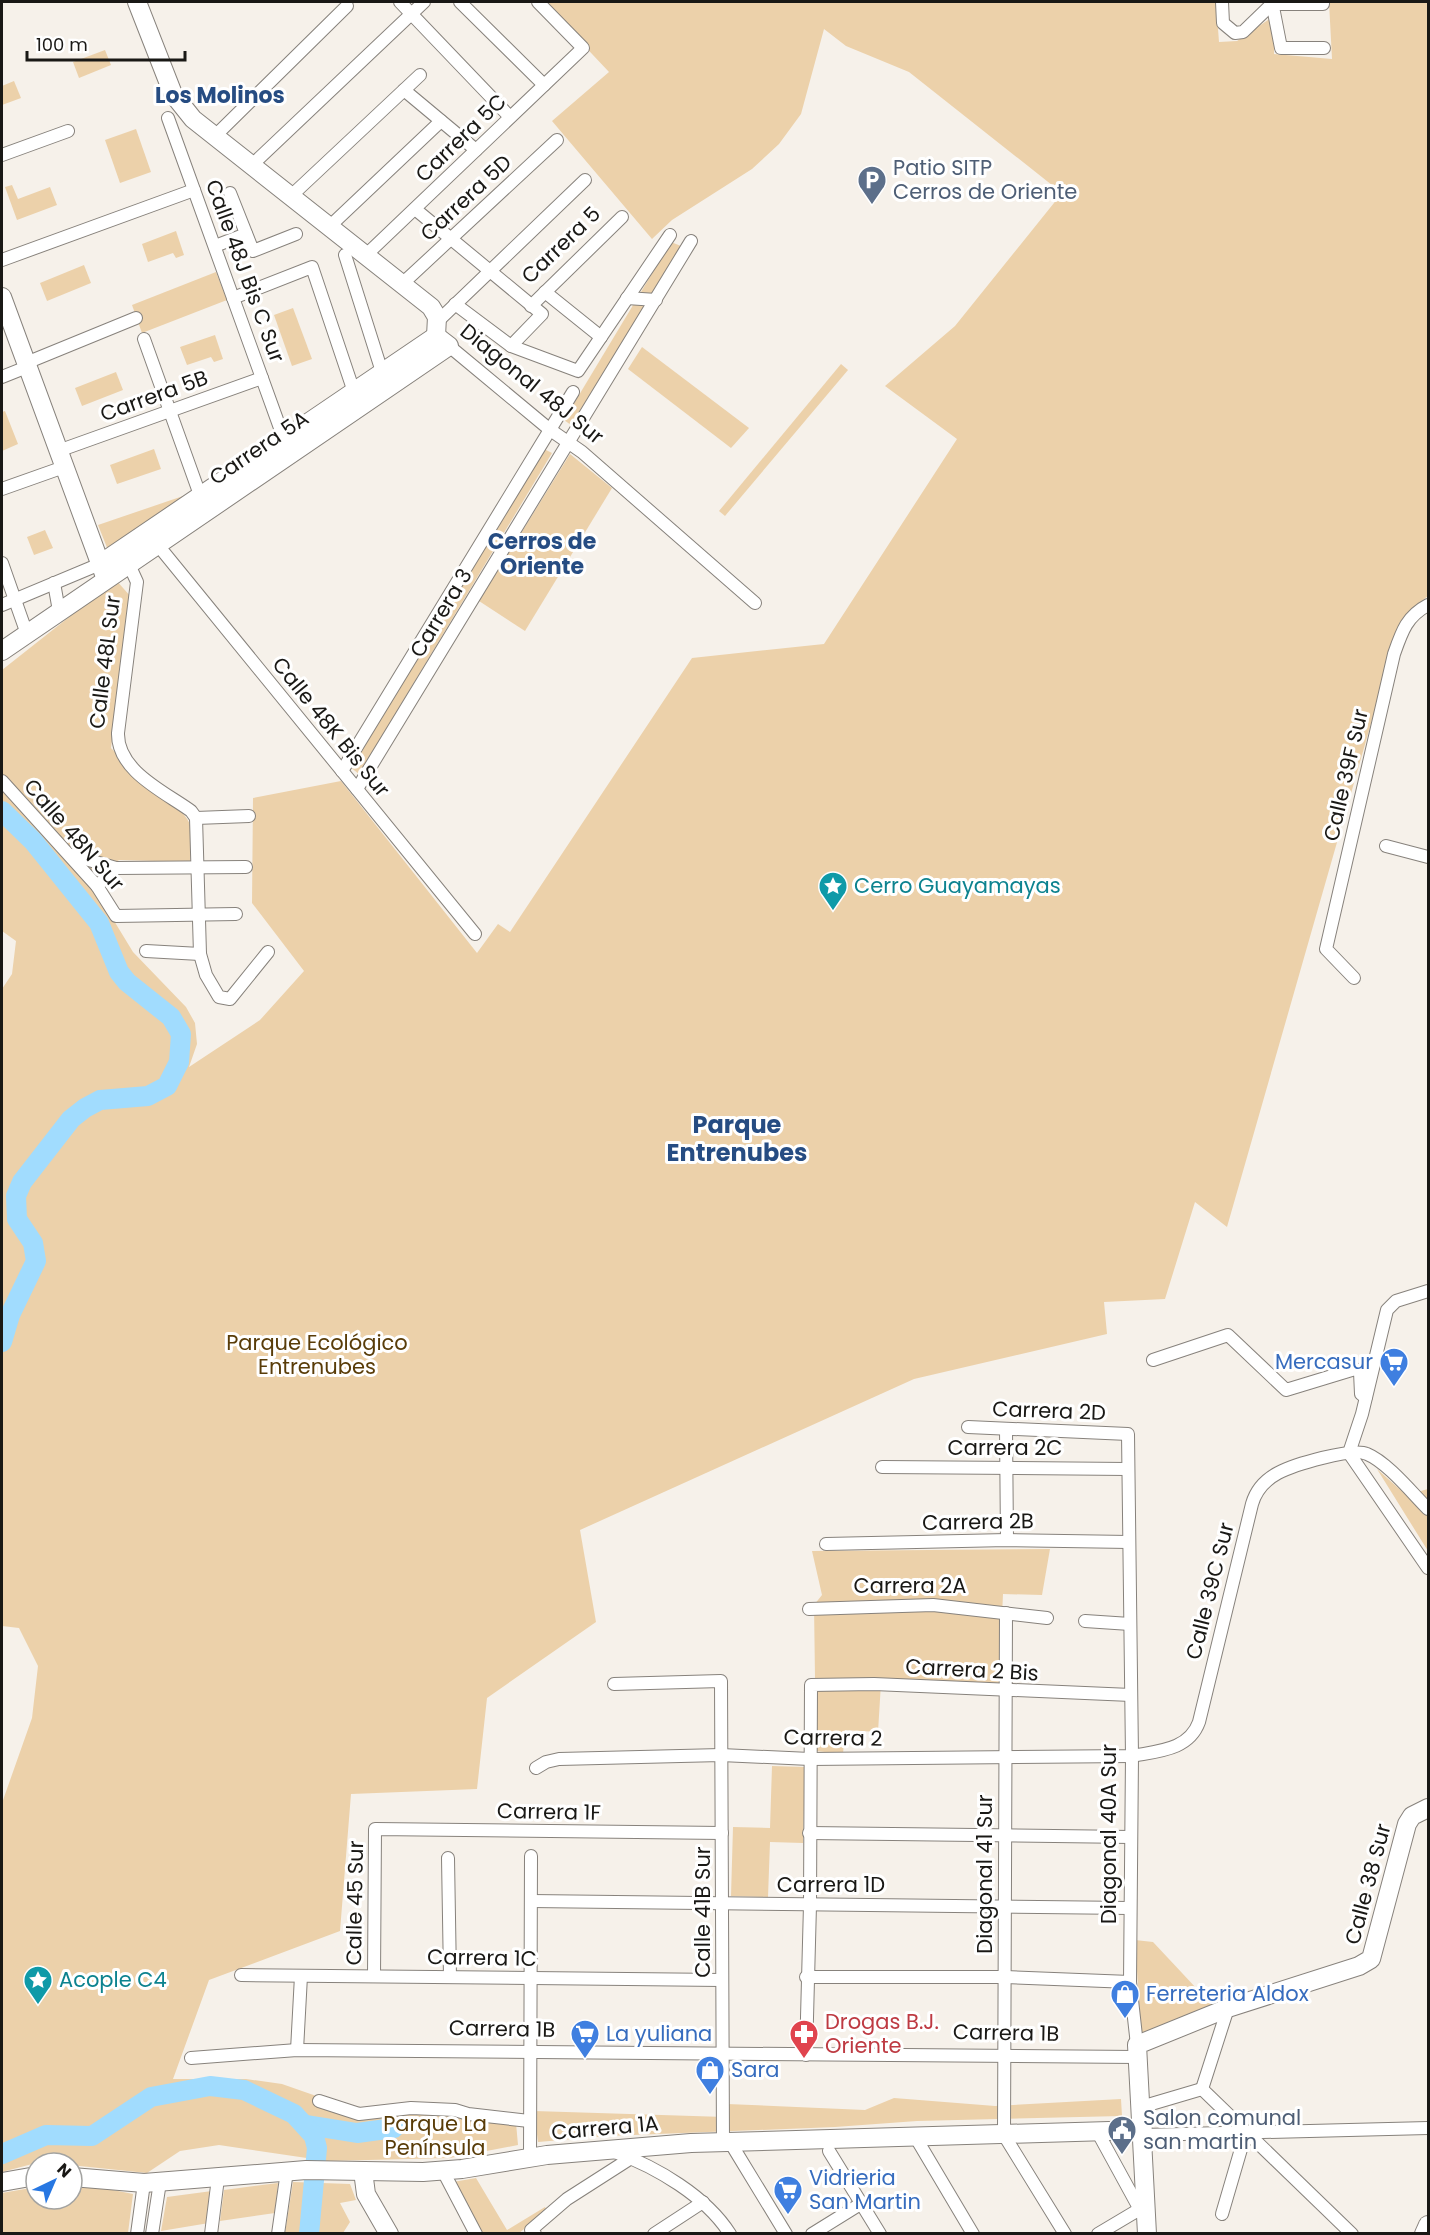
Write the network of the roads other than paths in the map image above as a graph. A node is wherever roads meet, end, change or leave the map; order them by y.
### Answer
1 (138, 2) edge
2 (400, 2) edge
3 (424, 2) edge
4 (460, 2) edge
5 (538, 2) edge
6 (1222, 2) edge
7 (1272, 3) edge
8 (1323, 3) edge
9 (347, 6) dead end
10 (411, 14) junction
11 (1324, 48) dead end
12 (420, 75) dead end
13 (543, 86) junction
14 (404, 90) junction
15 (510, 117) junction
16 (168, 118) dead end
17 (441, 121) junction
18 (68, 131) dead end
19 (216, 136) junction
20 (557, 140) dead end
21 (476, 150) junction
22 (2, 155) edge
23 (252, 165) junction
24 (585, 180) dead end
25 (194, 190) junction
26 (230, 194) dead end
27 (291, 196) junction
28 (415, 208) junction
29 (622, 217) dead end
30 (329, 227) junction
31 (246, 234) junction
32 (296, 234) dead end
33 (670, 235) dead end
34 (451, 239) junction
35 (692, 241) dead end
36 (215, 246) junction
37 (345, 255) dead end
38 (366, 255) junction
39 (2, 260) edge
40 (490, 271) junction
41 (402, 284) junction
42 (545, 292) junction
43 (2, 297) edge
44 (233, 298) junction
45 (627, 298) junction
46 (656, 300) junction
47 (455, 304) junction
48 (531, 306) junction
49 (136, 318) dead end
50 (441, 334) junction
51 (601, 337) junction
52 (144, 339) dead end
53 (511, 346) junction
54 (27, 365) junction
55 (382, 372) junction
56 (2, 377) edge
57 (262, 378) junction
58 (354, 392) junction
59 (573, 392) dead end
60 (170, 411) junction
61 (549, 429) junction
62 (284, 439) junction
63 (569, 441) junction
64 (61, 459) junction
65 (2, 489) edge
66 (200, 495) junction
67 (157, 544) junction
68 (125, 556) junction
69 (2, 563) edge
70 (100, 576) junction
71 (54, 583) junction
72 (15, 600) junction
73 (755, 603) dead end
74 (2, 605) edge
75 (1428, 605) edge
76 (59, 610) junction
77 (27, 634) junction
78 (2, 651) edge
79 (342, 771) junction
80 (2, 781) edge
81 (357, 789) junction
82 (249, 816) dead end
83 (196, 818) junction
84 (1386, 846) dead end
85 (70, 855) junction
86 (1428, 857) edge
87 (246, 867) dead end
88 (116, 868) junction
89 (199, 869) junction
90 (97, 886) junction
91 (201, 914) junction
92 (236, 914) dead end
93 (475, 934) dead end
94 (146, 951) dead end
95 (268, 952) dead end
96 (200, 954) junction
97 (1353, 978) dead end
98 (1428, 1291) edge
99 (1153, 1360) dead end
100 (1366, 1397) junction
101 (968, 1427) dead end
102 (1006, 1429) junction
103 (1128, 1434) joint
104 (1349, 1453) junction
105 (882, 1467) dead end
106 (1008, 1468) junction
107 (1128, 1468) junction
108 (1428, 1509) edge
109 (1007, 1540) junction
110 (1129, 1542) junction
111 (826, 1544) dead end
112 (1428, 1568) edge
113 (809, 1609) dead end
114 (1006, 1613) junction
115 (1047, 1618) dead end
116 (1085, 1621) dead end
117 (1130, 1624) junction
118 (614, 1684) dead end
119 (1006, 1692) junction
120 (1131, 1695) junction
121 (721, 1755) junction
122 (1132, 1756) junction
123 (1005, 1758) junction
124 (810, 1759) junction
125 (536, 1768) dead end
126 (1428, 1808) edge
127 (375, 1829) joint
128 (722, 1833) junction
129 (809, 1833) junction
130 (1005, 1834) junction
131 (1131, 1837) junction
132 (531, 1856) dead end
133 (448, 1858) dead end
134 (531, 1901) junction
135 (722, 1903) junction
136 (810, 1905) junction
137 (1005, 1905) junction
138 (1130, 1908) junction
139 (1367, 1962) joint
140 (241, 1975) dead end
141 (301, 1976) junction
142 (374, 1977) junction
143 (450, 1977) junction
144 (806, 1977) junction
145 (1005, 1977) junction
146 (530, 1978) junction
147 (722, 1980) junction
148 (1130, 1982) junction
149 (1228, 2008) junction
150 (297, 2050) junction
151 (1137, 2051) junction
152 (530, 2052) junction
153 (723, 2054) junction
154 (806, 2055) junction
155 (1004, 2055) junction
156 (191, 2058) dead end
157 (1202, 2090) junction
158 (319, 2101) dead end
159 (1141, 2106) junction
160 (529, 2121) junction
161 (1428, 2128) edge
162 (1097, 2131) junction
163 (1143, 2132) junction
164 (1246, 2132) junction
165 (1004, 2135) junction
166 (916, 2138) junction
167 (727, 2142) junction
168 (608, 2150) junction
169 (829, 2151) dead end
170 (530, 2157) junction
171 (631, 2158) junction
172 (287, 2171) junction
173 (363, 2171) junction
174 (443, 2171) junction
175 (24, 2177) edge
176 (84, 2178) edge
177 (218, 2178) junction
178 (2, 2181) edge
179 (152, 2183) junction
180 (703, 2202) junction
181 (862, 2204) junction
182 (1222, 2214) dead end
183 (1144, 2221) edge
184 (1428, 2225) edge
185 (531, 2232) edge
186 (137, 2234) edge
187 (152, 2234) edge
188 (211, 2234) edge
189 (278, 2234) edge
190 (389, 2234) edge
191 (476, 2234) edge
192 (654, 2234) edge
193 (730, 2234) edge
194 (786, 2234) edge
195 (812, 2234) edge
196 (880, 2234) edge
197 (973, 2234) edge
198 (1065, 2234) edge
199 (1098, 2234) edge
200 (1352, 2234) edge
201 (1424, 2234) edge

1 - 19 street, Diagonal 48J Sur
2 - 10 street
3 - 10 street
4 - 13 street
5 - 13 street, Carrera 5C
6 - 7 street
7 - 8 street
7 - 11 street
9 - 19 street
10 - 15 street
10 - 23 street
12 - 14 street
13 - 15 street, Carrera 5C
14 - 17 street
14 - 27 street
15 - 21 street, Carrera 5C
16 - 25 street, Calle 48J Bis C Sur
17 - 21 street
17 - 30 street
18 - 22 street
19 - 23 street, Diagonal 48J Sur
20 - 34 street, Carrera 5D
21 - 28 street, Carrera 5C
23 - 27 street, Diagonal 48J Sur
24 - 40 street, Carrera 5A
25 - 36 street, Calle 48J Bis C Sur
25 - 39 street
26 - 31 street
27 - 30 street, Diagonal 48J Sur
28 - 34 street
28 - 38 street, Carrera 5C
29 - 42 street, Carrera 5
30 - 38 street, Diagonal 48J Sur
31 - 32 street
31 - 36 street
33 - 45 street
34 - 40 street
34 - 41 street, Carrera 5D
35 - 46 street, Carrera 3
36 - 44 street, Calle 48J Bis C Sur
37 - 55 street
38 - 41 street, Diagonal 48J Sur
40 - 47 street, Carrera 5A
40 - 48 street
41 - 50 street, Diagonal 48J Sur
42 - 48 street, Carrera 5
42 - 51 street
43 - 54 street, Calle 48L Sur
44 - 57 street, Calle 48J Bis C Sur
44 - 58 street
45 - 46 street
45 - 51 street
46 - 63 street, Carrera 3
47 - 50 street, Carrera 5A
47 - 53 street
48 - 53 street, Carrera 5
49 - 54 street
50 - 55 street, Carrera 5A
50 - 61 street, Diagonal 48J Sur
50 - 67 street, Carrera 5A
51 - 53 street
52 - 60 street
54 - 56 street
54 - 64 street, Calle 48L Sur
55 - 58 street, Carrera 5A
57 - 60 street, Carrera 5B
57 - 62 street, Calle 48J Bis C Sur
58 - 62 street, Carrera 5A
59 - 61 street, Carrera 3
60 - 64 street, Carrera 5B
60 - 66 street
61 - 63 street, Diagonal 48J Sur
61 - 79 street, Carrera 3
62 - 66 street, Carrera 5A
63 - 73 street, Diagonal 48J Sur
63 - 81 street, Carrera 3
64 - 65 street, Carrera 5B
64 - 70 street, Calle 48L Sur
66 - 68 street, Carrera 5A
67 - 68 street, Carrera 5A
67 - 79 street, Calle 48K Bis Sur
68 - 70 street, Carrera 5A
68 - 83 street, Calle 48L Sur
69 - 72 street
70 - 71 street
70 - 76 street
71 - 72 street
71 - 76 street
72 - 74 street
72 - 77 street
75 - 97 street, Calle 39F Sur
76 - 77 street
77 - 78 street
79 - 81 street, Calle 48K Bis Sur
80 - 85 street, Calle 48N Sur
81 - 93 street, Calle 48K Bis Sur
82 - 83 street
83 - 89 street
84 - 86 street
85 - 88 street
85 - 90 street, Calle 48N Sur
87 - 89 street
88 - 89 street
88 - 90 street
89 - 91 street
90 - 91 street, Calle 48N Sur
91 - 92 street
91 - 96 street
94 - 96 street
95 - 96 street
98 - 100 street
99 - 100 street
100 - 104 street
101 - 102 street, Carrera 2D
102 - 103 street, Carrera 2D
102 - 106 street
103 - 107 street, Diagonal 40A Sur
104 - 108 street
104 - 112 street
104 - 122 street, Calle 39C Sur
105 - 106 street, Carrera 2C
106 - 107 street, Carrera 2C
106 - 109 street
107 - 110 street, Diagonal 40A Sur
109 - 110 street, Carrera 2B
109 - 111 street, Carrera 2B
110 - 117 street, Diagonal 40A Sur
113 - 114 street, Carrera 2A
114 - 115 street, Carrera 2A
114 - 119 street, Diagonal 41 Sur
116 - 117 street
117 - 120 street, Diagonal 40A Sur
118 - 121 street, Calle 41B Sur
119 - 120 street, Carrera 2 Bis
119 - 123 street, Diagonal 41 Sur
119 - 124 street, Carrera 2 Bis
120 - 122 street, Diagonal 40A Sur
121 - 124 street, Carrera 2
121 - 125 street, Carrera 2
121 - 128 street, Calle 41B Sur
122 - 123 street, Carrera 2
122 - 131 street, Diagonal 40A Sur
123 - 124 street, Carrera 2
123 - 130 street, Diagonal 41 Sur
124 - 129 street
126 - 139 street, Calle 38 Sur
127 - 128 street, Carrera 1F
127 - 142 street, Calle 45 Sur
128 - 135 street, Calle 41B Sur
129 - 130 street
129 - 136 street
130 - 131 street
130 - 137 street, Diagonal 41 Sur
131 - 138 street, Diagonal 40A Sur
132 - 134 street
133 - 143 street
134 - 135 street, Carrera 1D
134 - 146 street
135 - 136 street, Carrera 1D
135 - 147 street, Calle 41B Sur
136 - 137 street, Carrera 1D
136 - 144 street
137 - 138 street, Carrera 1D
137 - 145 street, Diagonal 41 Sur
138 - 148 street, Diagonal 40A Sur
139 - 149 street, Carrera 1B
140 - 141 street, Carrera 1C
141 - 142 street, Carrera 1C
141 - 150 street
142 - 143 street, Carrera 1C
143 - 146 street, Carrera 1C
144 - 145 street
144 - 154 street
145 - 148 street
145 - 155 street, Diagonal 41 Sur
146 - 147 street, Carrera 1C
146 - 152 street
147 - 153 street, Calle 41B Sur
148 - 151 street, Diagonal 40A Sur
149 - 151 street, Carrera 1B
149 - 157 street
150 - 152 street, Carrera 1B
150 - 156 street, Carrera 1B
151 - 155 street, Carrera 1B
151 - 159 street, Diagonal 40A Sur
152 - 153 street, Carrera 1B
152 - 160 street
153 - 154 street, Carrera 1B
153 - 167 street, Calle 41B Sur
154 - 155 street, Carrera 1B
155 - 165 street, Diagonal 41 Sur
157 - 159 street
157 - 164 street
158 - 160 street
159 - 163 street, Diagonal 40A Sur
160 - 170 street
161 - 164 street
162 - 163 street, Carrera 1A
162 - 165 street, Carrera 1A
162 - 183 street
163 - 164 street
163 - 183 street, Diagonal 40A Sur
164 - 182 street
164 - 200 street
165 - 166 street, Carrera 1A
165 - 198 street
166 - 167 street, Carrera 1A
166 - 197 street
167 - 168 street, Carrera 1A
167 - 194 street
168 - 170 street, Carrera 1A
168 - 171 street
169 - 181 street
170 - 174 street, Carrera 1A
171 - 180 street
171 - 185 street
172 - 173 street, Carrera 1A
172 - 177 street, Carrera 1A
172 - 189 street
173 - 174 street, Carrera 1A
173 - 190 street
174 - 191 street
175 - 178 street
176 - 179 street, Carrera 1A
177 - 179 street, Carrera 1A
177 - 188 street
179 - 186 street
179 - 187 street
180 - 192 street
180 - 193 street
181 - 195 street
181 - 196 street
183 - 199 street
184 - 201 street

